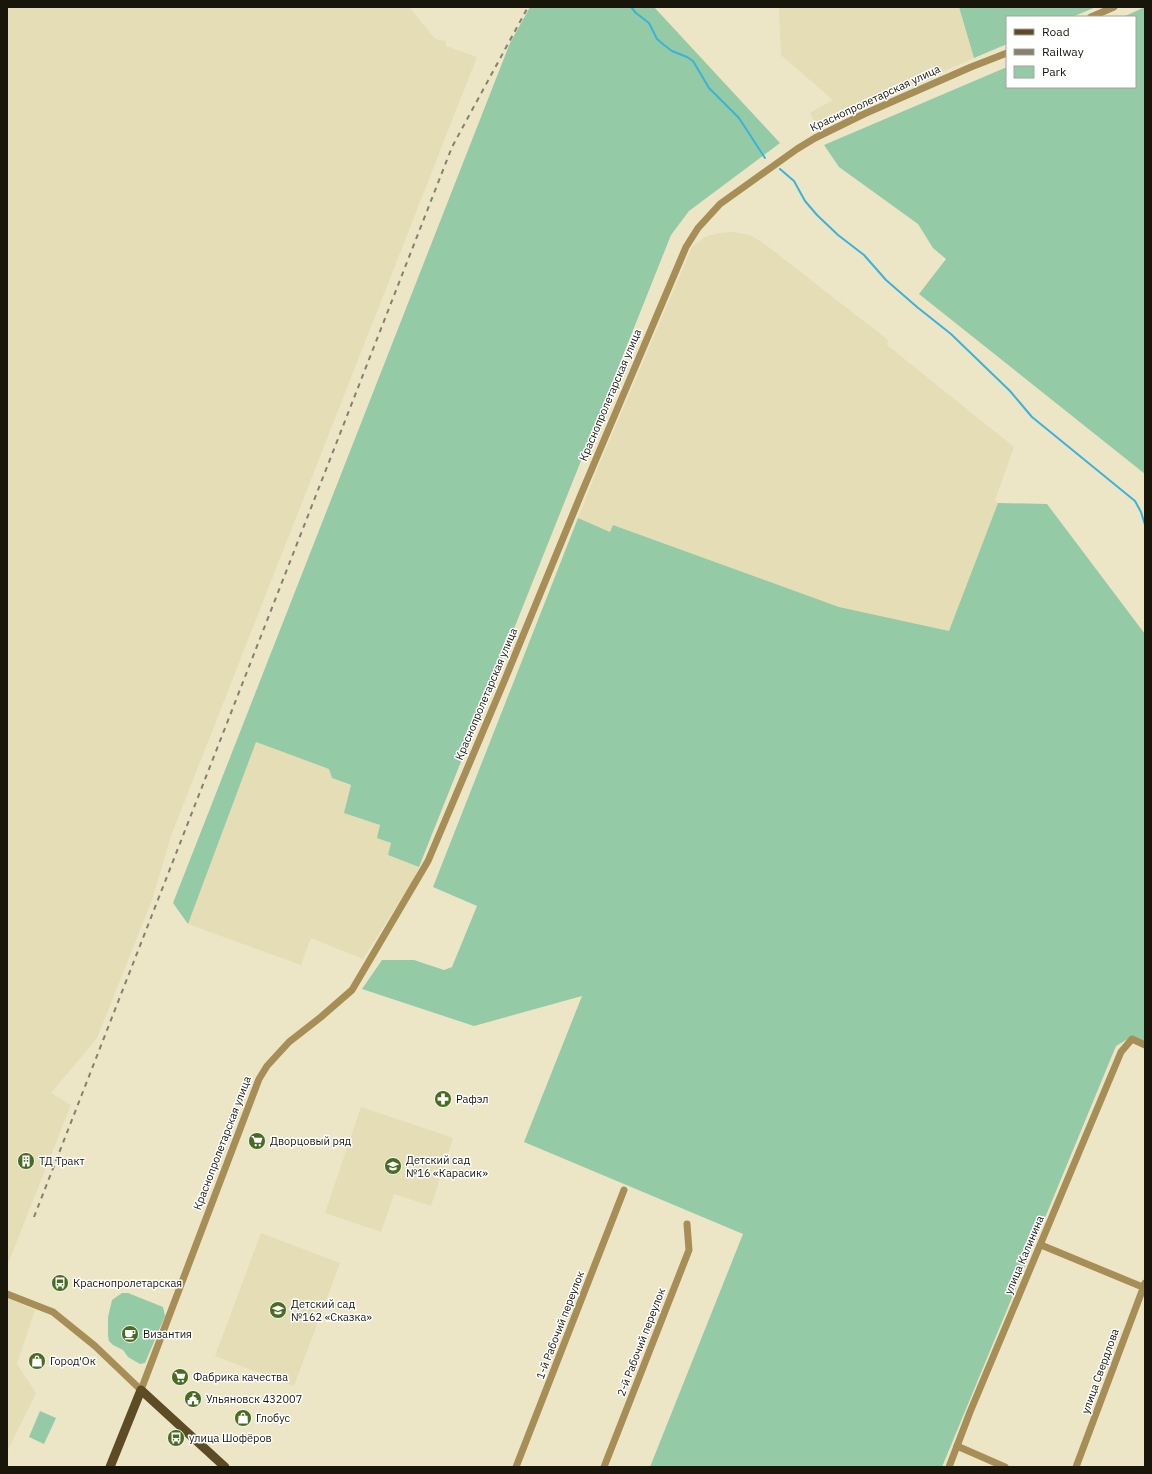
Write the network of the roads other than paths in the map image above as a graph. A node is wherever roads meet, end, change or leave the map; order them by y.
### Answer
1 (1114, 7) edge
2 (1093, 16) edge
3 (1006, 52) edge
4 (1145, 1045) edge
5 (624, 1190) dead end
6 (687, 1224) dead end
7 (1041, 1245) junction
8 (1144, 1286) edge
9 (7, 1294) edge
10 (141, 1390) junction
11 (957, 1446) junction
12 (110, 1467) edge
13 (225, 1467) edge
14 (516, 1467) edge
15 (604, 1467) edge
16 (949, 1467) edge
17 (1005, 1467) edge
18 (1076, 1467) edge

1 - 2 street
3 - 10 street, Краснопролетарская улица
4 - 7 street, улица Калинина
5 - 14 street, 1-й Рабочий переулок
6 - 15 street, 2-й Рабочий переулок
7 - 8 street
7 - 11 street, улица Калинина
8 - 18 street, улица Свердлова
9 - 10 street
10 - 12 main road, Краснопролетарская улица
10 - 13 main road
11 - 16 street, улица Калинина
11 - 17 street

